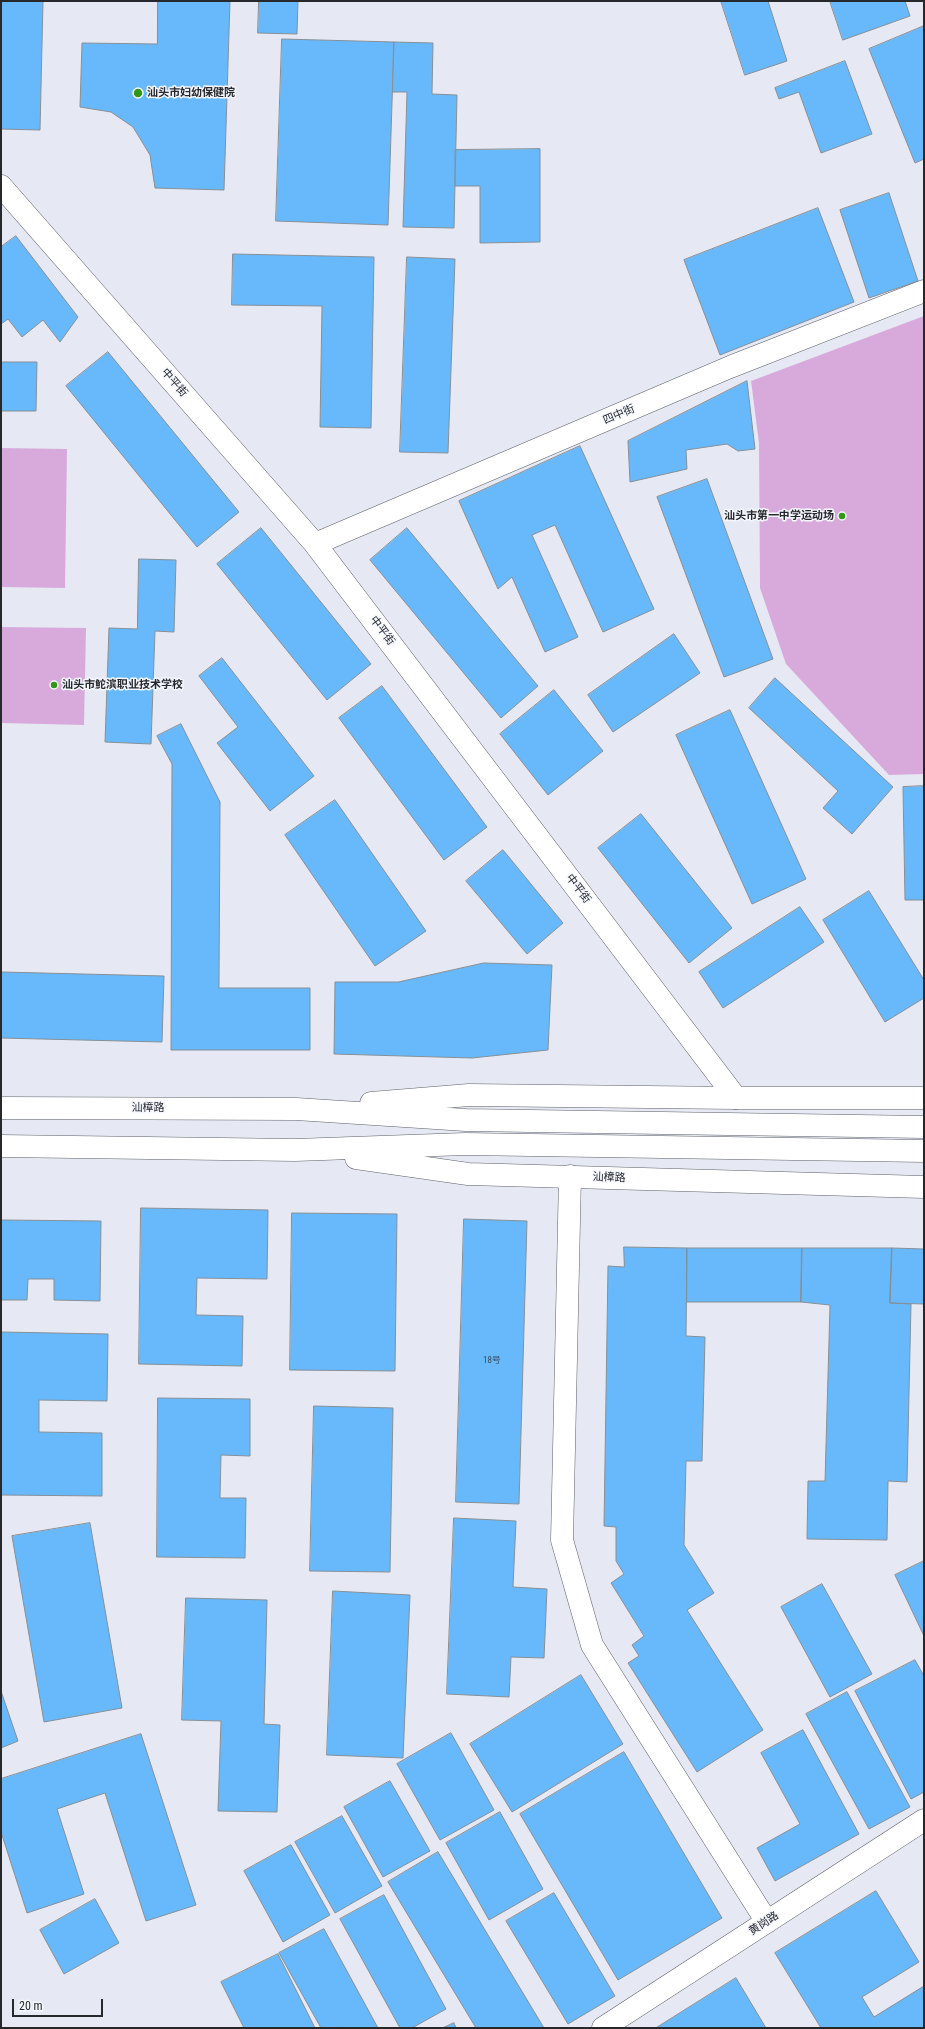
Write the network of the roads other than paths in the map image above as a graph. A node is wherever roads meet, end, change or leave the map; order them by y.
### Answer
1 (1, 186) edge
2 (924, 291) edge
3 (316, 544) junction
4 (736, 1098) junction
5 (924, 1098) edge
6 (1, 1108) edge
7 (296, 1109) junction
8 (924, 1127) edge
9 (1, 1146) edge
10 (295, 1150) junction
11 (924, 1151) edge
12 (570, 1176) junction
13 (924, 1187) edge
14 (924, 1820) edge
15 (767, 1922) junction
16 (603, 2028) edge

1 - 3 street, 中平街
2 - 3 street, 四中街
3 - 4 street, 中平街
4 - 5 street, 汕樟路
4 - 7 street, 汕樟路
6 - 7 street, 汕樟路
7 - 8 street, 汕樟路
9 - 10 street, 汕樟路
10 - 11 street, 汕樟路
10 - 12 street, 汕樟路
12 - 13 street, 汕樟路
12 - 15 street
14 - 15 street, 黄岗路
15 - 16 street, 黄岗路

